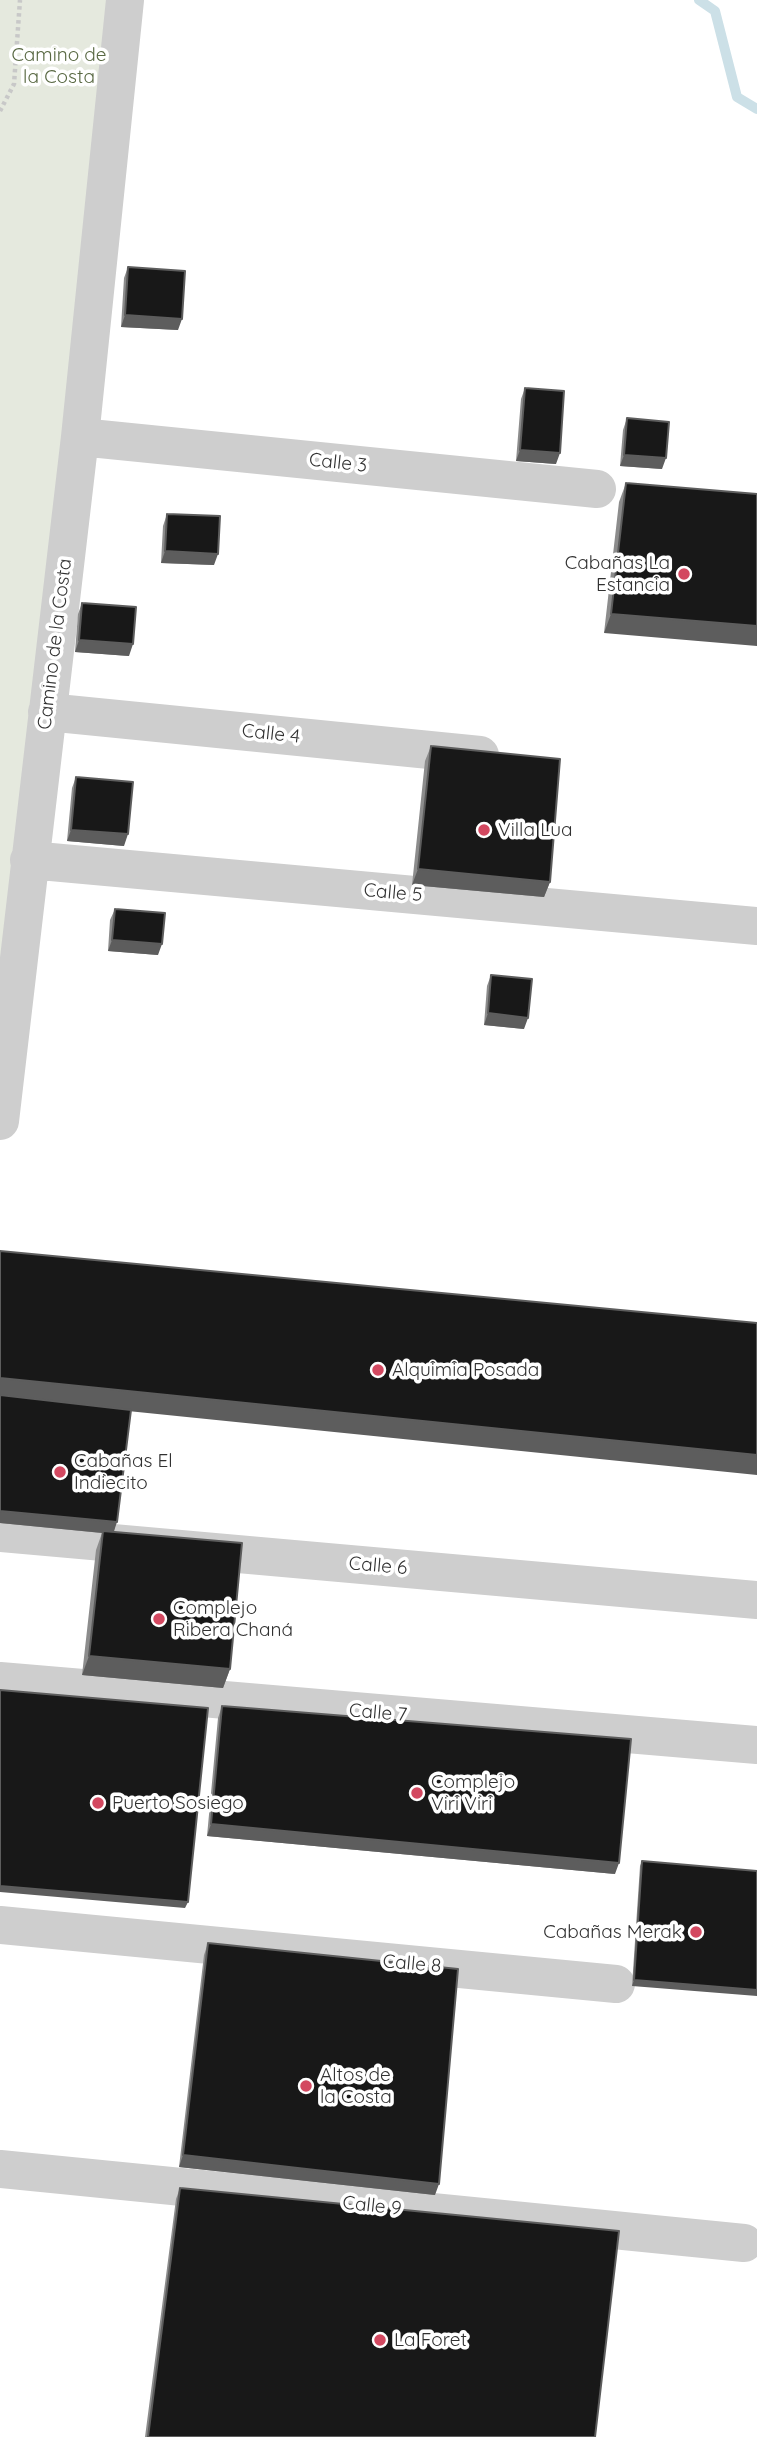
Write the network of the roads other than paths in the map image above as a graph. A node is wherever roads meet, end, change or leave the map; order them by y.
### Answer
1 (125, 0) edge
2 (80, 437) junction
3 (597, 489) dead end
4 (47, 712) junction
5 (495, 757) edge
6 (29, 860) junction
7 (757, 926) edge
8 (0, 1121) edge
9 (0, 1533) edge
10 (757, 1600) edge
11 (0, 1681) edge
12 (757, 1745) edge
13 (0, 1925) edge
14 (616, 1984) dead end
15 (0, 2169) edge
16 (744, 2244) dead end

1 - 2 street, Camino de la Costa
2 - 3 street, Calle 3
2 - 4 street, Camino de la Costa
4 - 5 street, Calle 4
4 - 6 street, Camino de la Costa
6 - 7 street, Calle 5
6 - 8 street, Camino de la Costa
9 - 10 street, Calle 6
11 - 12 street, Calle 7
13 - 14 street, Calle 8
15 - 16 street, Calle 9

